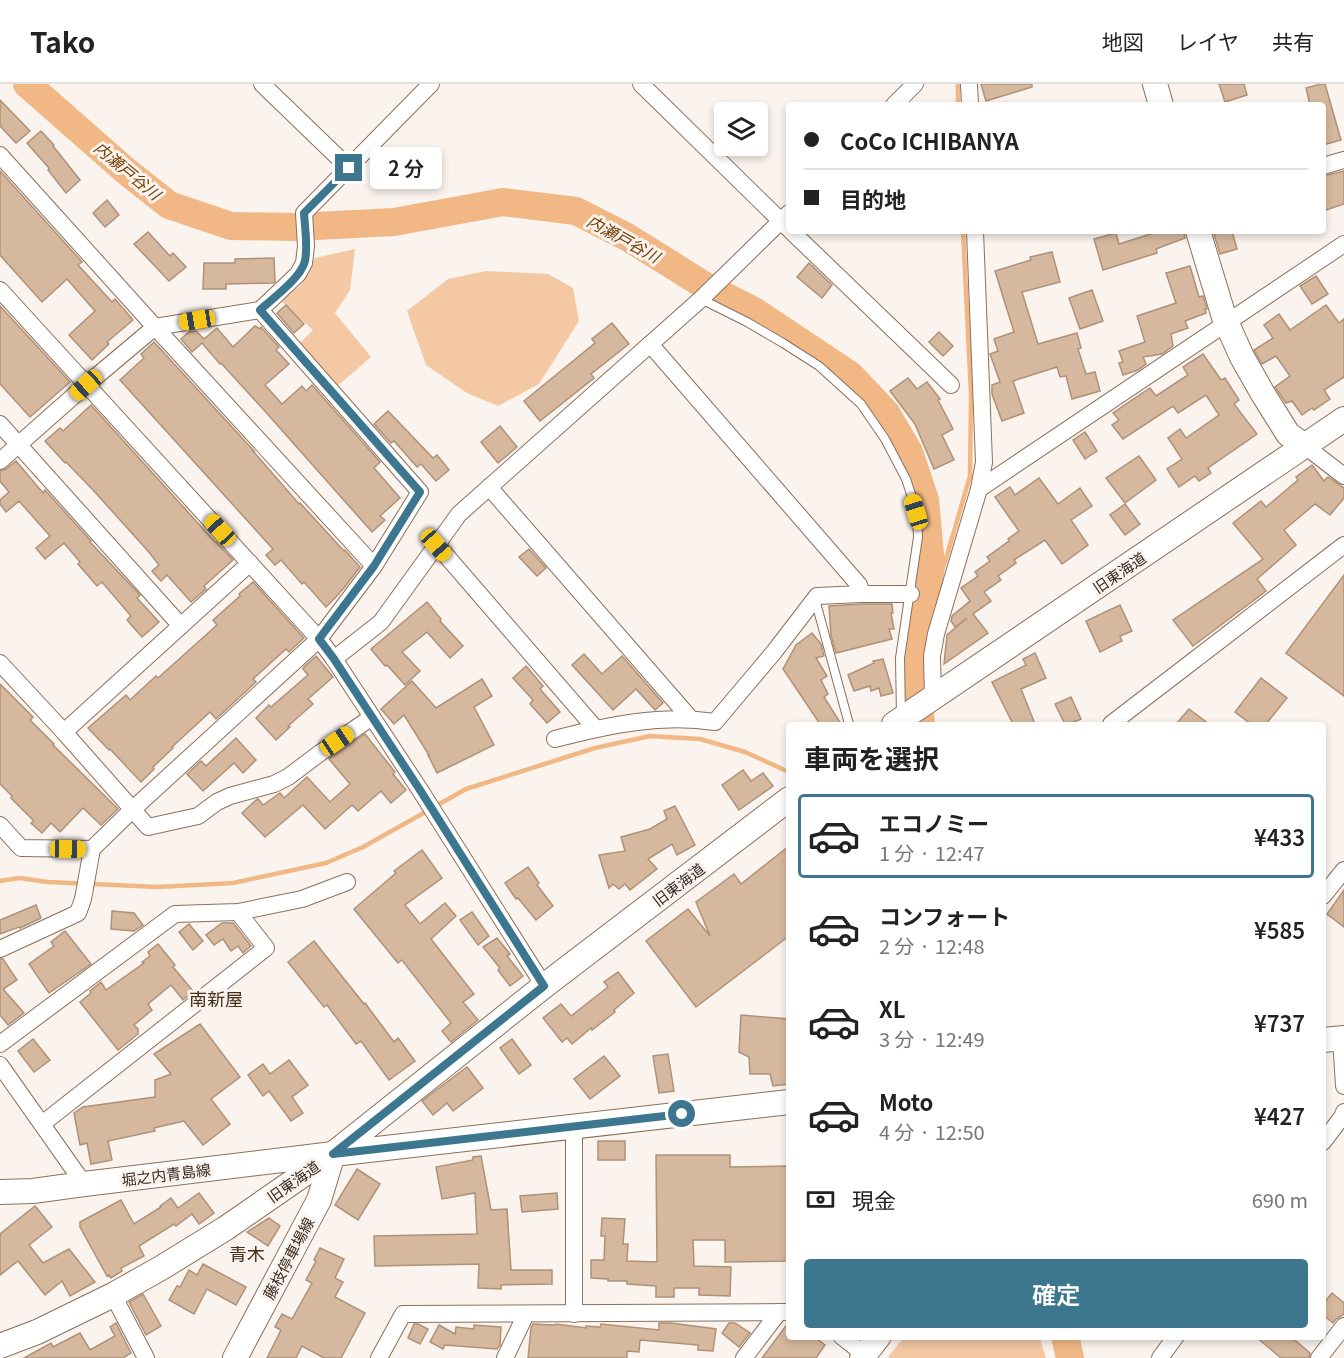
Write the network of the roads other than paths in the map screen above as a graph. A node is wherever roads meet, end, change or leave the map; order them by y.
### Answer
1 (262, 84) edge
2 (431, 84) edge
3 (641, 84) edge
4 (915, 84) edge
5 (969, 84) edge
6 (1155, 84) edge
7 (897, 102) edge
8 (970, 102) edge
9 (1160, 102) edge
10 (0, 155) edge
11 (1344, 160) edge
12 (1326, 165) edge
13 (349, 168) junction
14 (786, 221) edge
15 (786, 225) edge
16 (799, 234) edge
17 (975, 234) edge
18 (1199, 234) edge
19 (1344, 244) edge
20 (0, 290) edge
21 (701, 299) junction
22 (260, 310) junction
23 (1226, 322) junction
24 (155, 327) junction
25 (650, 344) junction
26 (86, 385) junction
27 (951, 385) dead end
28 (1344, 419) edge
29 (0, 424) edge
30 (18, 444) junction
31 (1305, 446) junction
32 (0, 461) edge
33 (1344, 476) edge
34 (489, 488) junction
35 (979, 489) junction
36 (436, 545) junction
37 (1344, 545) edge
38 (250, 563) junction
39 (374, 566) junction
40 (862, 594) junction
41 (910, 594) junction
42 (815, 598) junction
43 (181, 626) junction
44 (319, 639) junction
45 (334, 659) junction
46 (0, 663) edge
47 (933, 698) junction
48 (372, 717) junction
49 (690, 718) junction
50 (848, 722) edge
51 (897, 722) edge
52 (1115, 722) edge
53 (595, 728) junction
54 (64, 732) junction
55 (555, 739) dead end
56 (786, 802) edge
57 (132, 810) junction
58 (0, 825) edge
59 (92, 849) junction
60 (1344, 870) edge
61 (347, 882) dead end
62 (1326, 892) edge
63 (238, 912) junction
64 (0, 949) edge
65 (544, 986) junction
66 (1336, 1039) edge
67 (0, 1044) edge
68 (0, 1065) edge
69 (1344, 1086) edge
70 (786, 1102) edge
71 (1343, 1116) edge
72 (42, 1124) junction
73 (574, 1126) junction
74 (1326, 1138) edge
75 (333, 1154) junction
76 (84, 1184) junction
77 (0, 1192) edge
78 (113, 1295) junction
79 (784, 1312) edge
80 (526, 1314) junction
81 (574, 1314) junction
82 (1344, 1326) edge
83 (848, 1340) edge
84 (1173, 1340) edge
85 (1333, 1340) edge
86 (0, 1346) edge
87 (868, 1352) edge
88 (146, 1358) edge
89 (235, 1358) edge
90 (379, 1358) edge
91 (505, 1358) edge
92 (744, 1358) edge
93 (1160, 1358) edge
94 (1319, 1358) edge

1 - 13 street
2 - 13 street
3 - 14 street
4 - 7 street
5 - 8 street
6 - 9 street
10 - 24 street
11 - 12 street
13 - 22 street
15 - 21 street
16 - 27 street
17 - 35 street
18 - 23 street
19 - 23 street
20 - 26 street
21 - 25 street
21 - 41 lane
22 - 24 street
22 - 39 street
23 - 31 street
23 - 35 street
24 - 26 street
24 - 39 street
25 - 34 street
25 - 40 street
26 - 30 street
26 - 38 street
28 - 31 street, 旧東海道
29 - 30 street
30 - 32 street
30 - 43 street
31 - 33 street
31 - 47 street, 旧東海道
34 - 36 street
34 - 49 street
35 - 47 street
36 - 45 street
36 - 53 street
37 - 52 street
38 - 43 street
38 - 44 street
39 - 44 street
40 - 41 street
40 - 42 street
41 - 51 lane
42 - 49 street
42 - 50 lane
43 - 54 street
44 - 45 street
44 - 57 street
45 - 48 street
46 - 54 street
47 - 51 street, 旧東海道
48 - 57 street
48 - 65 street
49 - 53 street
53 - 55 street
54 - 57 street
56 - 65 street, 旧東海道
57 - 59 street
58 - 59 street
59 - 64 street
60 - 62 street
61 - 63 street
63 - 67 street
63 - 72 street
65 - 75 street, 旧東海道
66 - 69 street
68 - 72 street
70 - 73 street, 堀之内青島線
71 - 74 street
72 - 76 street
73 - 75 street, 堀之内青島線
73 - 81 street
75 - 76 street, 堀之内青島線
75 - 78 street, 旧東海道
75 - 89 street, 藤枝停車場線
76 - 77 street, 堀之内青島線
78 - 86 street, 旧東海道
78 - 88 street
79 - 81 street
79 - 92 street
80 - 81 street
80 - 90 street
80 - 91 street
82 - 85 street
83 - 87 street
84 - 93 street
85 - 94 street

